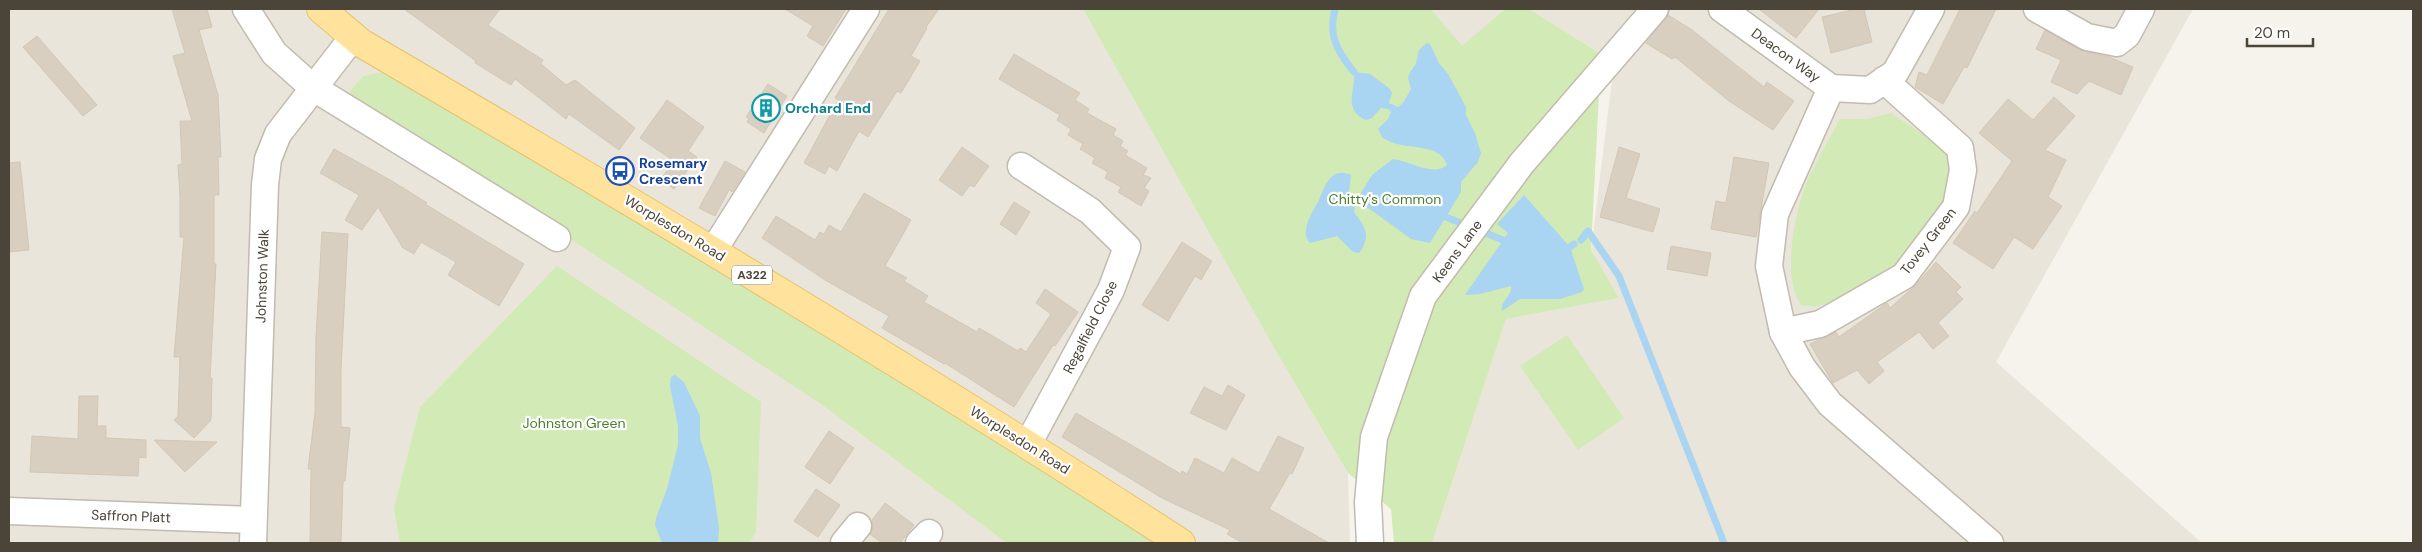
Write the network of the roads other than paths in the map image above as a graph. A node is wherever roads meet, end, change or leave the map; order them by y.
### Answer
1 (246, 9) edge
2 (321, 9) edge
3 (866, 9) edge
4 (1655, 9) edge
5 (1722, 9) edge
6 (1931, 9) edge
7 (2037, 9) edge
8 (2141, 9) edge
9 (353, 37) junction
10 (1884, 80) junction
11 (312, 87) junction
12 (1831, 88) junction
13 (1020, 166) dead end
14 (557, 238) dead end
15 (713, 251) junction
16 (1783, 332) junction
17 (1028, 444) junction
18 (9, 511) edge
19 (253, 532) edge
20 (1182, 543) edge
21 (1370, 543) edge
22 (1990, 543) edge

1 - 11 street
2 - 9 main road, Worplesdon Road / A322
3 - 15 street
4 - 21 street, Keens Lane
5 - 12 street, Deacon Way
6 - 10 street, Deacon Way
7 - 8 street
9 - 11 street, Johnston Walk
9 - 15 main road, Worplesdon Road / A322
10 - 12 street, Deacon Way
10 - 16 street, Tovey Green
11 - 14 street
11 - 19 street, Johnston Walk
12 - 16 street
13 - 17 street, Regalfield Close
15 - 17 main road, Worplesdon Road / A322
16 - 22 street
17 - 20 main road, Worplesdon Road / A322
18 - 19 street, Saffron Platt

